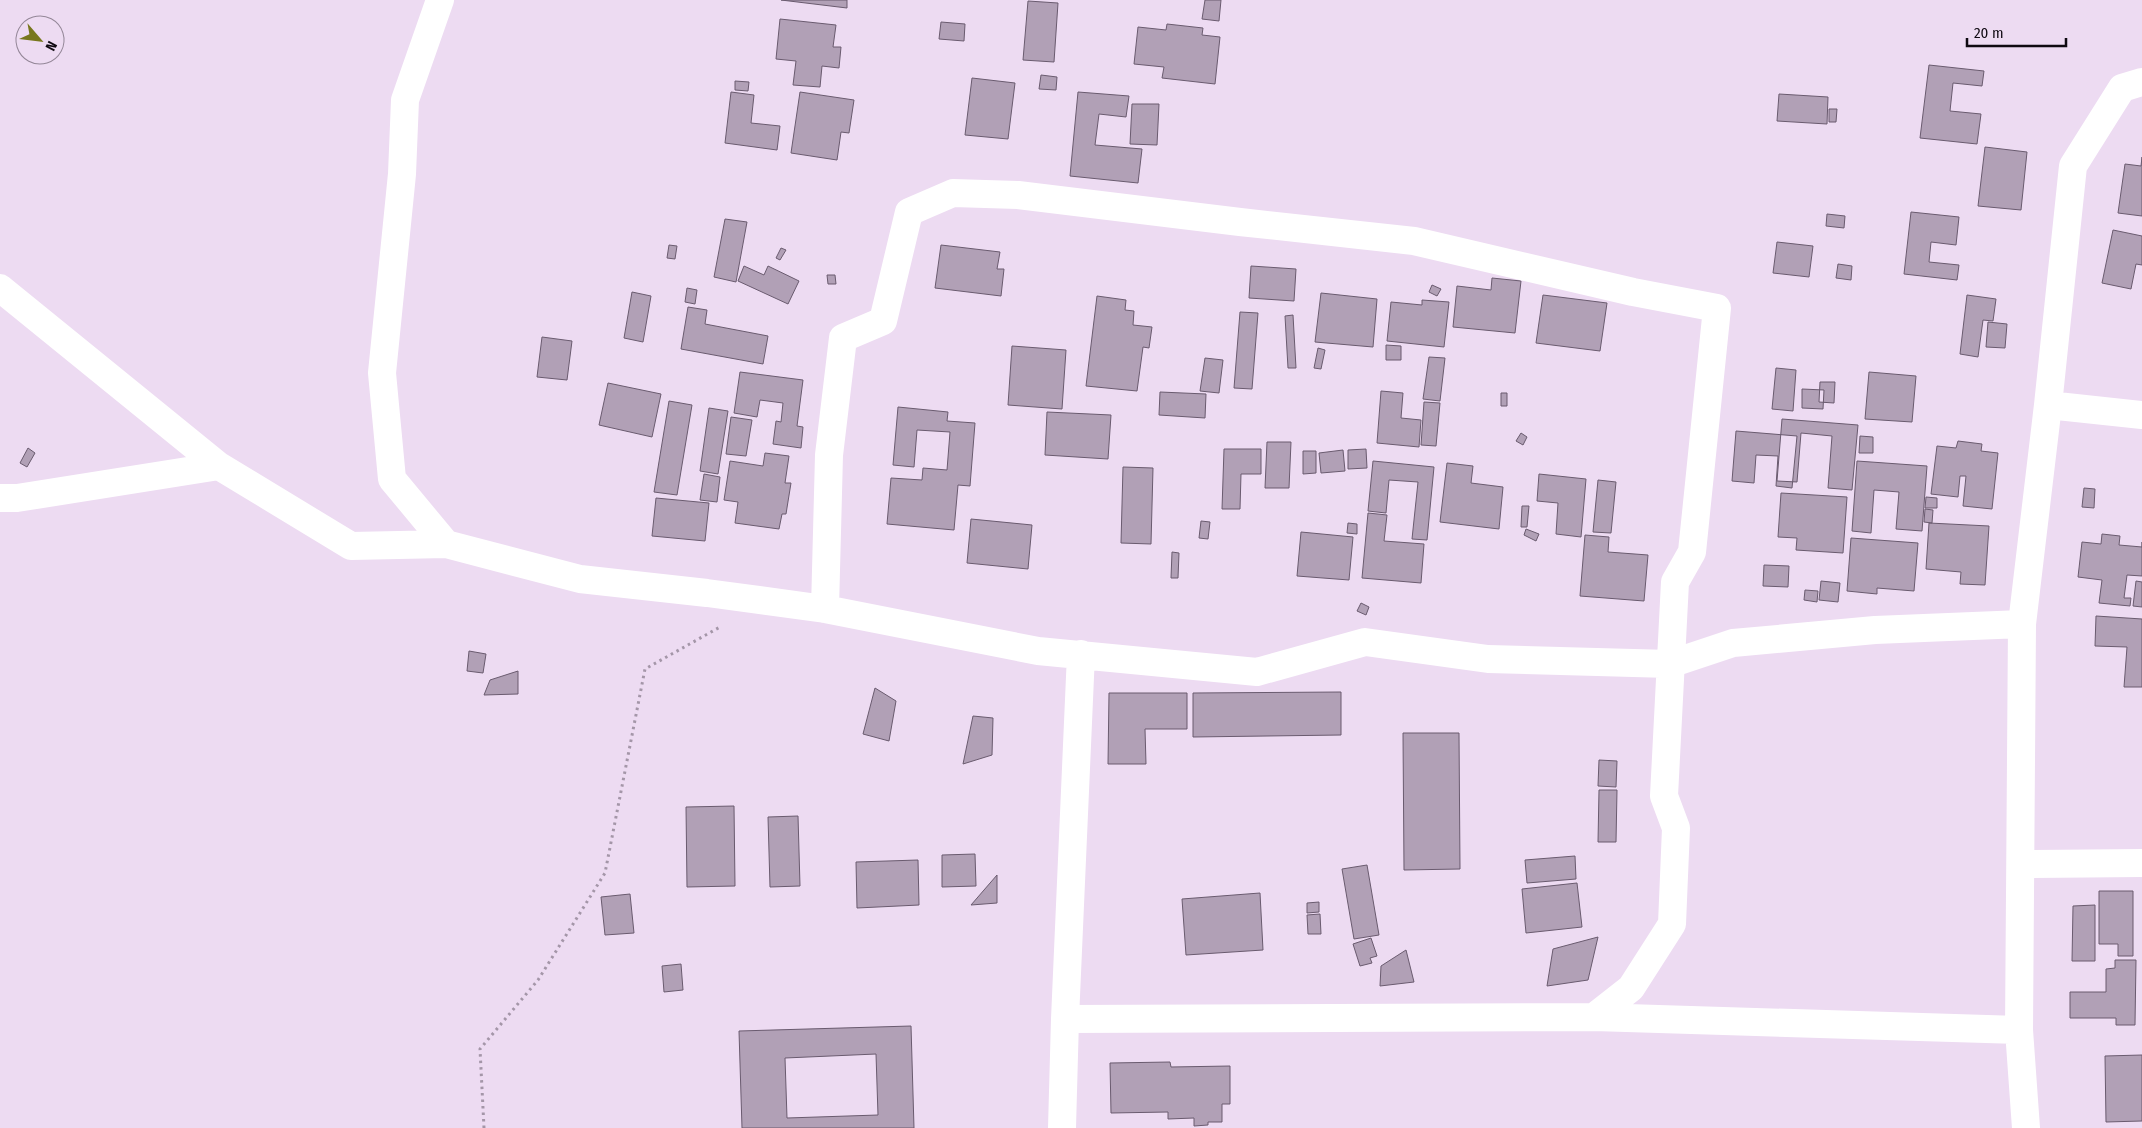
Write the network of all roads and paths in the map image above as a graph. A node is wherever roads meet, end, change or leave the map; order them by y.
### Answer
1 (440, 0) edge
2 (2142, 82) edge
3 (0, 288) edge
4 (2048, 405) junction
5 (2142, 415) edge
6 (219, 466) junction
7 (0, 498) edge
8 (446, 544) junction
9 (825, 609) junction
10 (2022, 624) junction
11 (723, 625) dead end
12 (1081, 654) junction
13 (1670, 664) junction
14 (2142, 863) edge
15 (2022, 864) junction
16 (1594, 1017) junction
17 (1065, 1019) junction
18 (2019, 1030) junction
19 (484, 1128) edge
20 (1062, 1128) edge
21 (2026, 1128) edge

1 - 8 street
2 - 4 street
3 - 6 street
4 - 5 street
4 - 10 street
6 - 7 street
6 - 8 street
8 - 9 street
9 - 12 street
9 - 13 street
10 - 13 street
10 - 15 street
11 - 19 path
12 - 13 street
12 - 17 street
13 - 16 street
14 - 15 street
15 - 18 street
16 - 17 street
16 - 18 street
17 - 20 street
18 - 21 street

